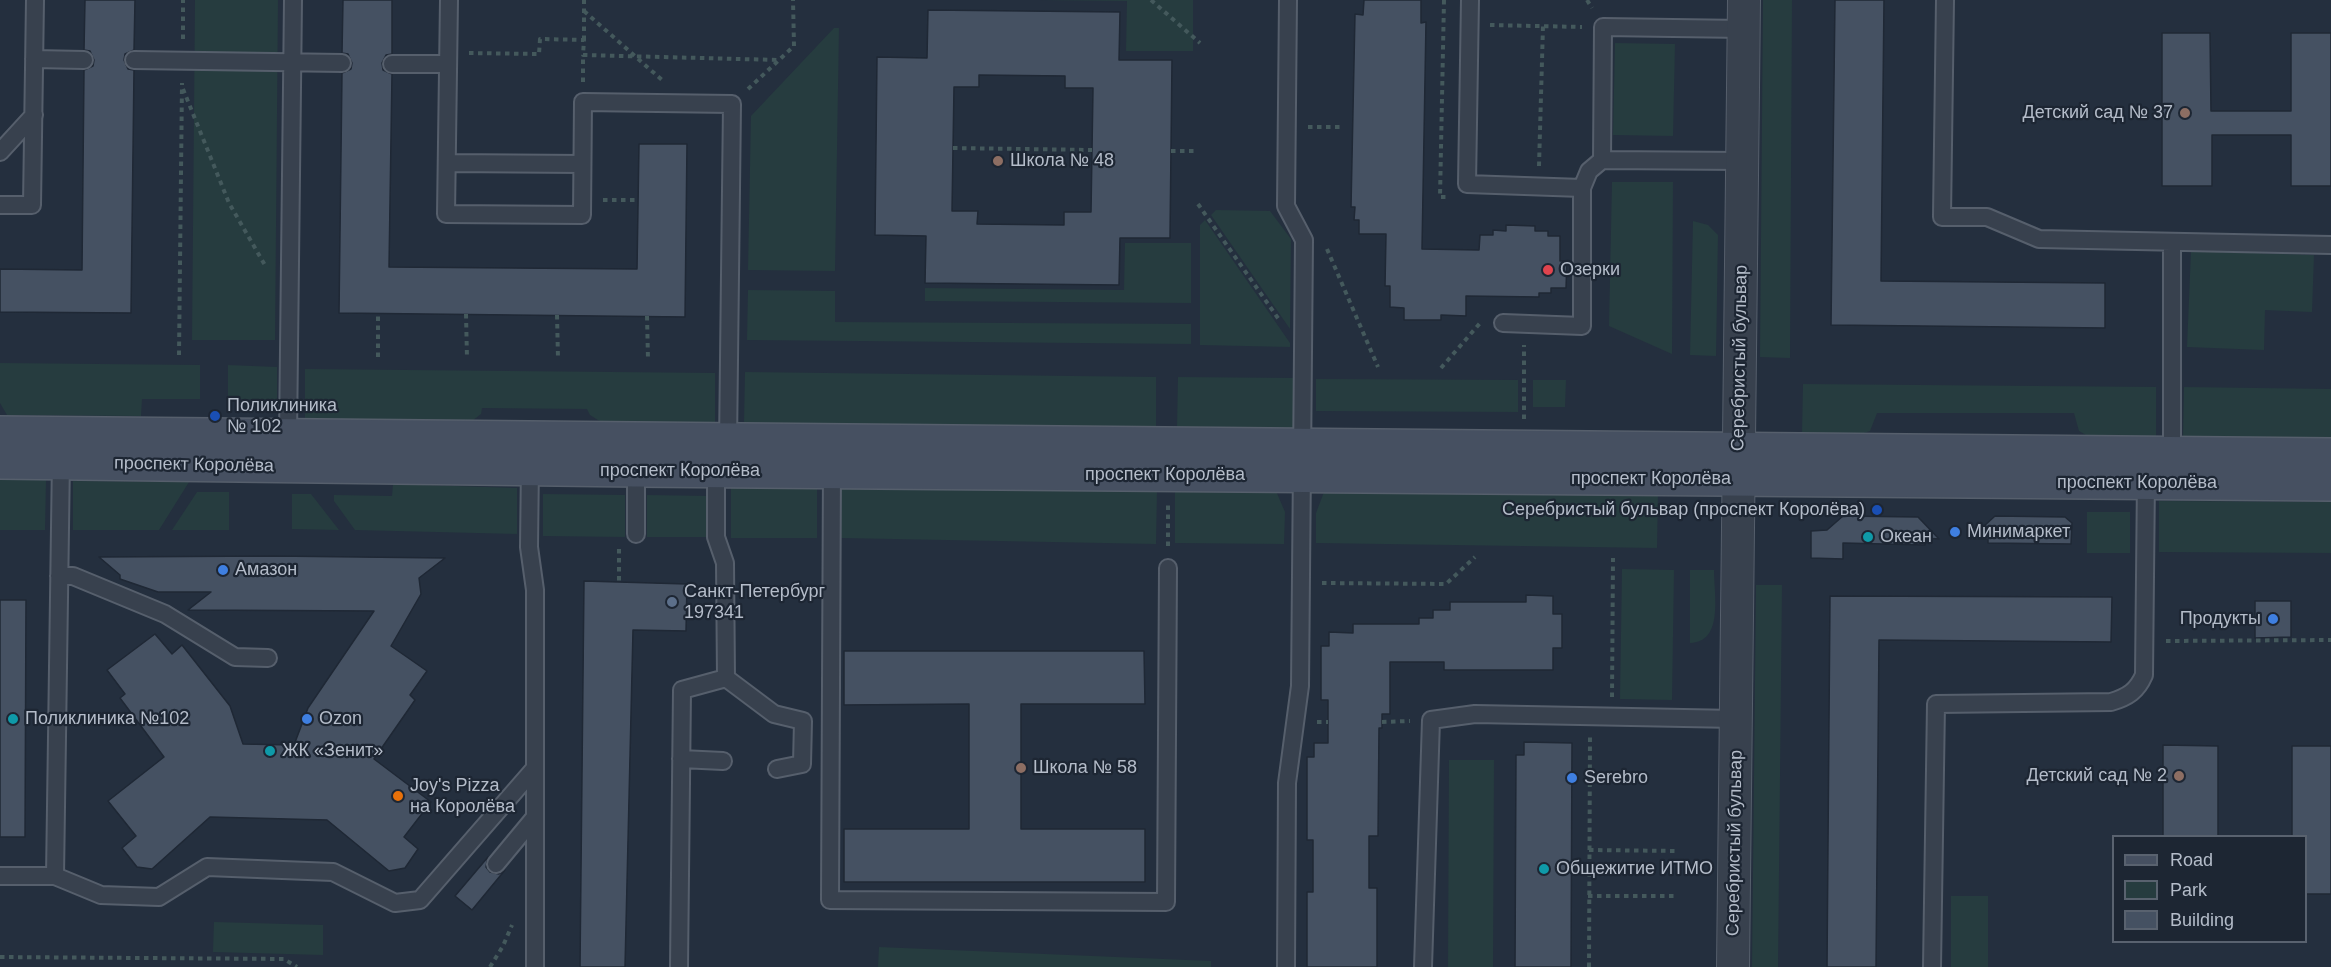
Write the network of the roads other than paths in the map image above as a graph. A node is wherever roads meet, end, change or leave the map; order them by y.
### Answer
1 (35, 0) edge
2 (293, 0) edge
3 (448, 0) edge
4 (1288, 0) edge
5 (1470, 0) edge
6 (1946, 0) edge
7 (1744, 15) edge
8 (448, 58) junction
9 (34, 59) junction
10 (84, 60) dead end
11 (134, 60) dead end
12 (292, 62) junction
13 (342, 63) dead end
14 (392, 64) dead end
15 (34, 115) junction
16 (0, 152) edge
17 (1602, 160) junction
18 (1743, 161) junction
19 (447, 163) junction
20 (582, 164) junction
21 (1582, 188) junction
22 (0, 205) edge
23 (2172, 243) junction
24 (2331, 245) edge
25 (1503, 323) road end
26 (0, 434) edge
27 (288, 437) junction
28 (61, 448) junction
29 (530, 454) junction
30 (2331, 455) edge
31 (722, 456) junction
32 (832, 457) junction
33 (1302, 461) junction
34 (0, 462) edge
35 (1738, 465) junction
36 (2158, 468) junction
37 (636, 470) junction
38 (2331, 484) edge
39 (636, 534) dead end
40 (1168, 568) road end
41 (59, 576) junction
42 (268, 658) dead end
43 (726, 678) junction
44 (1736, 719) junction
45 (681, 759) junction
46 (723, 761) dead end
47 (535, 768) junction
48 (777, 769) dead end
49 (535, 817) junction
50 (496, 864) dead end
51 (0, 876) edge
52 (55, 876) junction
53 (535, 967) edge
54 (679, 967) edge
55 (1286, 967) edge
56 (1423, 967) edge
57 (1733, 967) edge
58 (1932, 967) edge

1 - 9 lane
2 - 12 lane
3 - 8 lane
4 - 33 lane
5 - 21 lane
6 - 23 lane
7 - 17 lane
7 - 18 street, Серебристый бульвар
8 - 14 lane
8 - 19 lane
9 - 10 lane
9 - 15 lane
11 - 12 lane
12 - 13 lane
12 - 27 lane
15 - 16 lane
15 - 22 lane
17 - 18 lane
17 - 21 lane
18 - 35 street, Серебристый бульвар
19 - 20 lane
19 - 20 lane
20 - 31 lane
21 - 25 lane
23 - 24 lane
23 - 36 lane
26 - 28 street, проспект Королёва
27 - 28 street, проспект Королёва
27 - 29 street, проспект Королёва
28 - 29 street, проспект Королёва
28 - 34 street, проспект Королёва
28 - 41 lane
29 - 31 street, проспект Королёва
29 - 37 street, проспект Королёва
29 - 47 lane
30 - 36 street, проспект Королёва
31 - 32 street, проспект Королёва
31 - 37 street, проспект Королёва
31 - 43 lane
32 - 33 street, проспект Королёва
32 - 40 lane
33 - 35 street, проспект Королёва
33 - 55 lane
35 - 36 street, проспект Королёва
35 - 44 street, Серебристый бульвар
36 - 38 street, проспект Королёва
36 - 58 lane
37 - 39 lane
41 - 42 lane
41 - 52 lane
43 - 45 lane
43 - 48 lane
44 - 56 lane
44 - 57 street, Серебристый бульвар
45 - 46 lane
45 - 54 lane
47 - 49 lane
47 - 52 lane
49 - 50 lane
49 - 53 lane
51 - 52 lane

